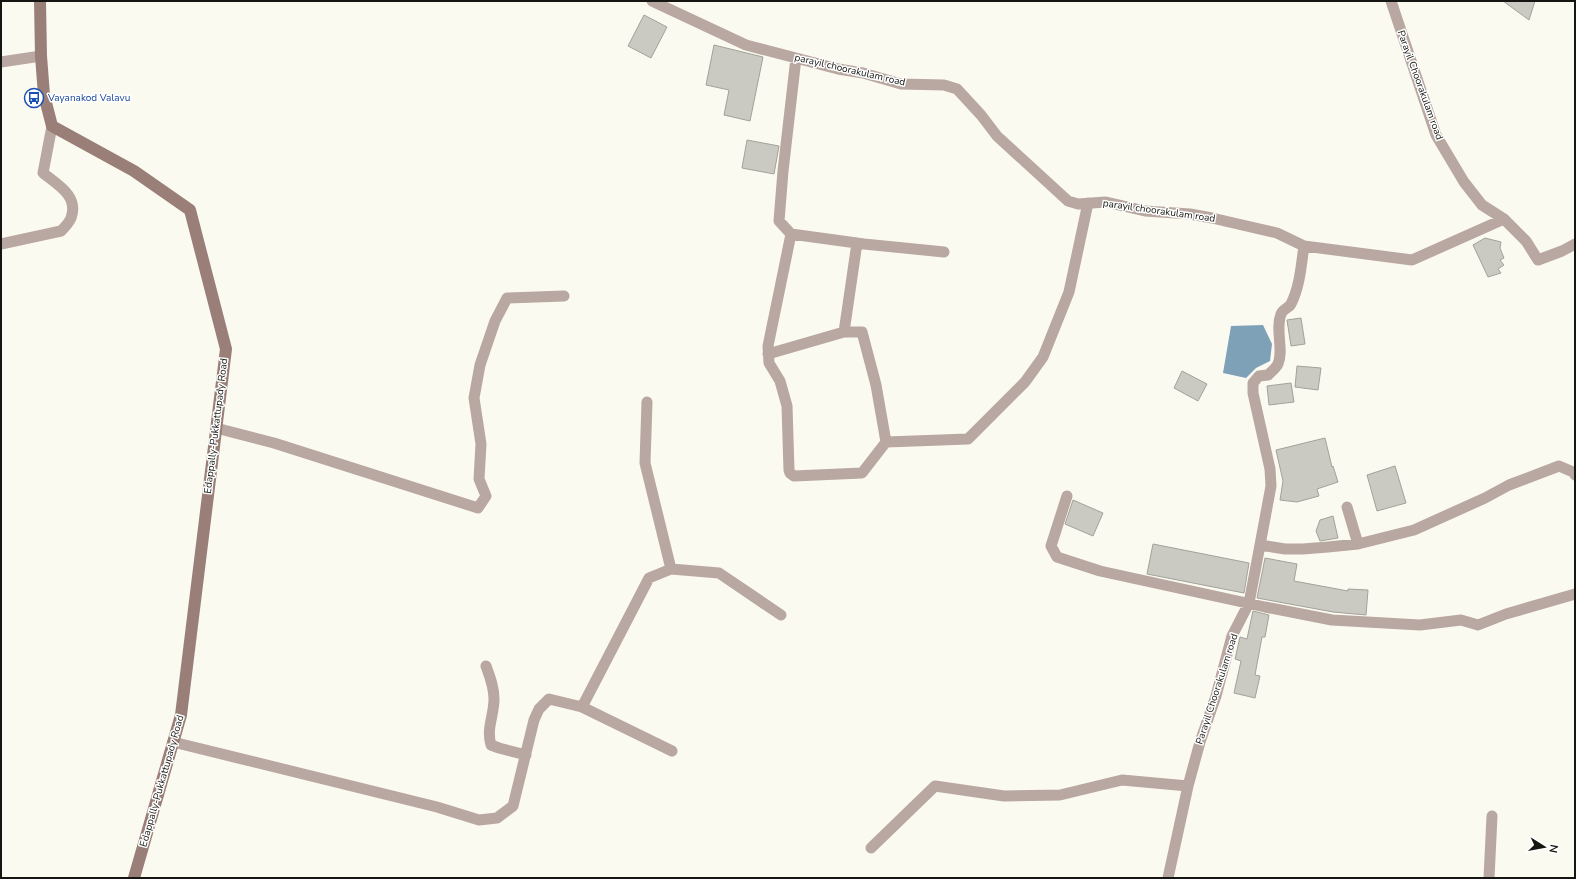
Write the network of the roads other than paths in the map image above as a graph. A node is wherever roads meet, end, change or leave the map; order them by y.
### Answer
1 (40, 1) edge
2 (652, 1) edge
3 (1391, 1) edge
4 (41, 56) junction
5 (796, 58) junction
6 (1, 62) edge
7 (52, 126) junction
8 (1088, 203) junction
9 (1504, 218) junction
10 (791, 234) junction
11 (857, 243) junction
12 (1, 244) edge
13 (1575, 244) edge
14 (1304, 246) junction
15 (944, 252) dead end
16 (564, 296) dead end
17 (844, 332) junction
18 (768, 354) junction
19 (648, 402) dead end
20 (216, 428) junction
21 (886, 442) junction
22 (1575, 475) edge
23 (1067, 496) dead end
24 (1347, 506) dead end
25 (1358, 544) junction
26 (1260, 546) junction
27 (671, 569) junction
28 (1575, 594) edge
29 (1249, 603) junction
30 (781, 615) dead end
31 (486, 666) dead end
32 (582, 707) junction
33 (173, 742) junction
34 (672, 751) dead end
35 (526, 754) junction
36 (1188, 786) junction
37 (1492, 816) dead end
38 (871, 848) dead end
39 (134, 878) edge
40 (1168, 878) edge
41 (1489, 878) edge

1 - 4 main road
2 - 5 street, parayil choorakulam road
3 - 9 street, Parayil Choorakulam road
4 - 6 street
4 - 7 main road
5 - 8 street, parayil choorakulam road
5 - 10 street
7 - 12 street
7 - 20 main road, Edappally-Pukkattupady Road
8 - 14 street, parayil choorakulam road
8 - 21 street
9 - 13 street, Parayil Choorakulam road
9 - 14 street, parayil choorakulam road
10 - 11 street
10 - 18 street
11 - 15 street
11 - 17 street
14 - 26 street
16 - 20 street
17 - 18 street
17 - 21 street
18 - 21 street
19 - 27 street
20 - 33 main road, Edappally-Pukkattupady Road
22 - 25 street
23 - 29 street
24 - 25 street
25 - 26 street
26 - 29 street, Parayil Choorakulam road
27 - 30 street
27 - 32 street
28 - 29 street
29 - 36 street, Parayil Choorakulam road
31 - 35 street
32 - 34 street
32 - 35 street
33 - 35 street
33 - 39 main road, Edappally-Pukkattupady Road
36 - 38 street
36 - 40 street, Parayil Choorakulam road
37 - 41 street

